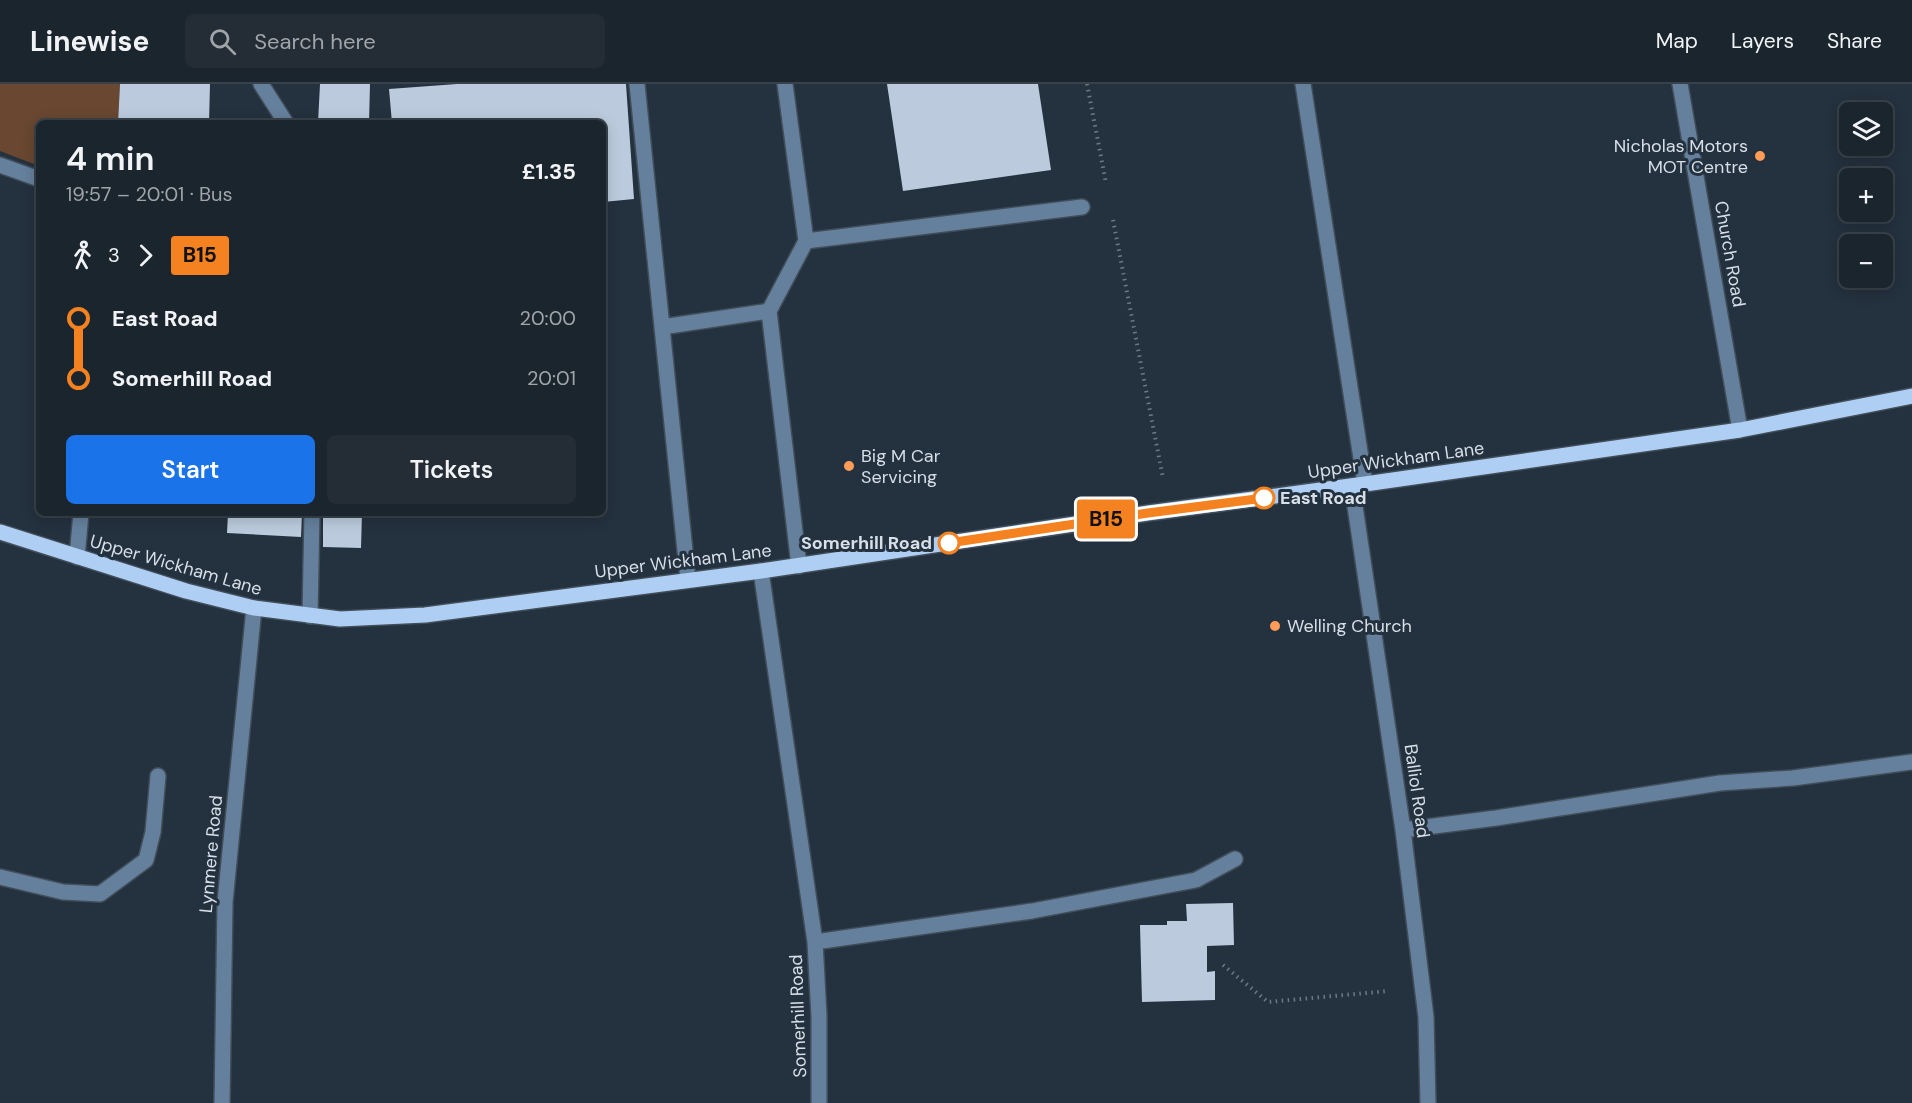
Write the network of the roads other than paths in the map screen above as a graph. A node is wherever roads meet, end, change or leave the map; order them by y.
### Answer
1 (261, 84) edge
2 (637, 84) edge
3 (785, 84) edge
4 (1303, 84) edge
5 (1680, 84) edge
6 (284, 120) edge
7 (0, 165) edge
8 (36, 178) edge
9 (1082, 207) dead end
10 (806, 241) junction
11 (770, 311) junction
12 (662, 327) junction
13 (1912, 396) edge
14 (1740, 430) junction
15 (1358, 485) junction
16 (81, 516) edge
17 (312, 516) edge
18 (0, 532) edge
19 (77, 557) junction
20 (799, 566) junction
21 (761, 571) junction
22 (688, 580) junction
23 (254, 608) junction
24 (310, 616) junction
25 (1912, 762) edge
26 (158, 776) dead end
27 (1403, 830) junction
28 (1235, 859) dead end
29 (0, 877) edge
30 (815, 942) junction
31 (222, 1103) edge
32 (819, 1103) edge
33 (1428, 1103) edge

1 - 6 street
2 - 12 street
3 - 10 street
4 - 15 street
5 - 14 street, Church Road
7 - 8 street
9 - 10 street
10 - 11 street
11 - 12 street
11 - 20 street
12 - 22 street
13 - 14 main road, Upper Wickham Lane
14 - 15 main road, Upper Wickham Lane
15 - 20 main road, Upper Wickham Lane
15 - 27 street, Balliol Road
16 - 19 street
17 - 24 street
18 - 19 main road, Upper Wickham Lane
19 - 23 main road, Upper Wickham Lane
20 - 21 main road, Upper Wickham Lane
21 - 22 main road, Upper Wickham Lane
21 - 30 street, Somerhill Road
22 - 24 main road, Upper Wickham Lane
23 - 24 main road, Upper Wickham Lane
23 - 31 street, Lynmere Road
25 - 27 street
26 - 29 street
27 - 33 street, Balliol Road
28 - 30 street
30 - 32 street, Somerhill Road

